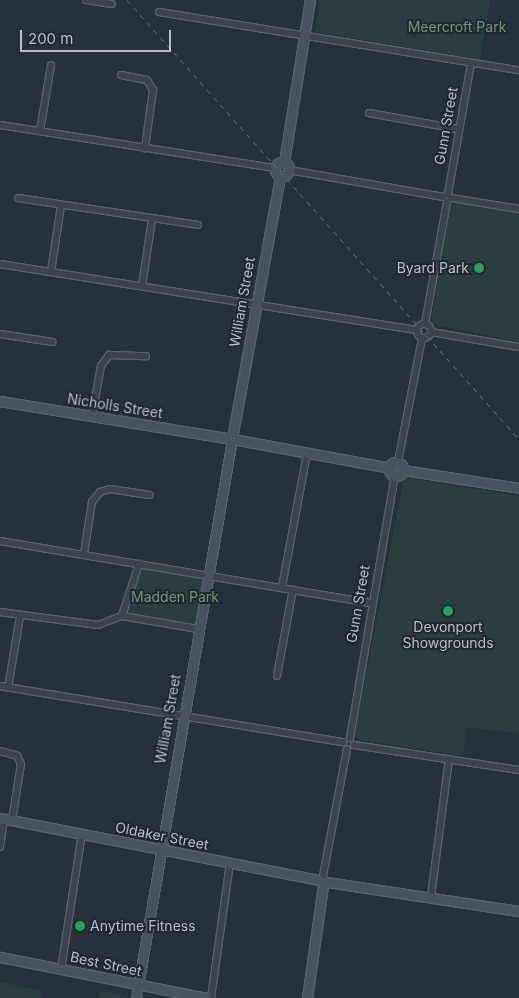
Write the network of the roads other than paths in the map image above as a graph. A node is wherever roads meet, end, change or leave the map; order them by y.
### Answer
1 (86, 0) edge
2 (310, 0) edge
3 (112, 4) dead end
4 (159, 12) dead end
5 (304, 34) junction
6 (471, 63) junction
7 (51, 65) dead end
8 (519, 70) edge
9 (121, 75) dead end
10 (369, 114) dead end
11 (0, 125) edge
12 (458, 129) junction
13 (40, 131) junction
14 (145, 148) junction
15 (287, 166) junction
16 (274, 168) junction
17 (280, 176) junction
18 (18, 198) dead end
19 (447, 198) junction
20 (60, 205) junction
21 (519, 209) edge
22 (152, 219) junction
23 (198, 225) dead end
24 (0, 264) edge
25 (51, 272) junction
26 (142, 286) junction
27 (255, 304) junction
28 (425, 324) junction
29 (418, 330) junction
30 (432, 332) junction
31 (0, 334) edge
32 (422, 338) junction
33 (52, 342) dead end
34 (519, 346) edge
35 (146, 356) dead end
36 (0, 402) edge
37 (92, 417) junction
38 (232, 439) junction
39 (307, 454) junction
40 (396, 469) junction
41 (519, 488) edge
42 (150, 495) dead end
43 (0, 541) edge
44 (84, 554) junction
45 (139, 564) junction
46 (207, 574) junction
47 (282, 587) junction
48 (294, 589) junction
49 (372, 603) junction
50 (0, 612) edge
51 (20, 616) junction
52 (122, 616) junction
53 (198, 629) junction
54 (277, 676) dead end
55 (0, 686) edge
56 (8, 688) junction
57 (182, 719) junction
58 (350, 738) junction
59 (343, 742) junction
60 (354, 745) junction
61 (347, 749) junction
62 (0, 751) edge
63 (449, 759) junction
64 (519, 770) edge
65 (5, 819) edge
66 (82, 834) junction
67 (0, 846) edge
68 (159, 850) junction
69 (230, 863) junction
70 (323, 881) junction
71 (430, 896) junction
72 (519, 910) edge
73 (0, 957) edge
74 (61, 969) junction
75 (138, 985) junction
76 (136, 998) edge
77 (209, 998) edge
78 (307, 998) edge

1 - 3 street
2 - 5 street
4 - 5 street
5 - 6 street
5 - 15 street
6 - 8 street
6 - 12 street, Gunn Street
7 - 13 street
9 - 14 street
10 - 12 street
11 - 13 street
12 - 19 street, Gunn Street
13 - 14 street
14 - 16 street
15 - 16 street
15 - 17 street
15 - 19 street
16 - 17 street
17 - 27 street, William Street
18 - 20 street
19 - 21 street
19 - 28 street, Gunn Street
20 - 22 street
20 - 25 street
22 - 23 street
22 - 26 street
24 - 25 street
25 - 26 street
26 - 27 street
27 - 29 street
27 - 38 street, William Street
28 - 29 street
28 - 30 street
29 - 32 street
30 - 32 street
30 - 34 street
31 - 33 street
32 - 40 street, Gunn Street
35 - 37 street
36 - 37 street, Nicholls Street
37 - 38 street, Nicholls Street
38 - 39 street, Nicholls Street
38 - 46 street, William Street
39 - 40 street, Nicholls Street
39 - 47 street
40 - 41 street, Nicholls Street
40 - 49 street, Gunn Street
42 - 44 street
43 - 44 street
44 - 45 street
45 - 46 street
45 - 52 street
46 - 47 street
46 - 53 street, William Street
47 - 48 street
48 - 49 street
48 - 54 street
49 - 58 street, Gunn Street
50 - 51 street
51 - 52 street
51 - 56 street
52 - 53 street
53 - 57 street, William Street
55 - 56 street
56 - 57 street
57 - 59 street
57 - 68 street, William Street
58 - 59 street
58 - 60 street
59 - 61 street
60 - 61 street
60 - 63 street
61 - 70 street
62 - 65 street
63 - 64 street
63 - 71 street
65 - 66 street, Oldaker Street
65 - 67 street
66 - 68 street, Oldaker Street
66 - 74 street
68 - 69 street, Oldaker Street
68 - 75 street, William Street
69 - 70 street, Oldaker Street
69 - 77 street
70 - 71 street, Oldaker Street
70 - 78 street
71 - 72 street, Oldaker Street
73 - 74 street, Best Street
74 - 75 street, Best Street
75 - 76 street, William Street
75 - 77 street, Best Street

